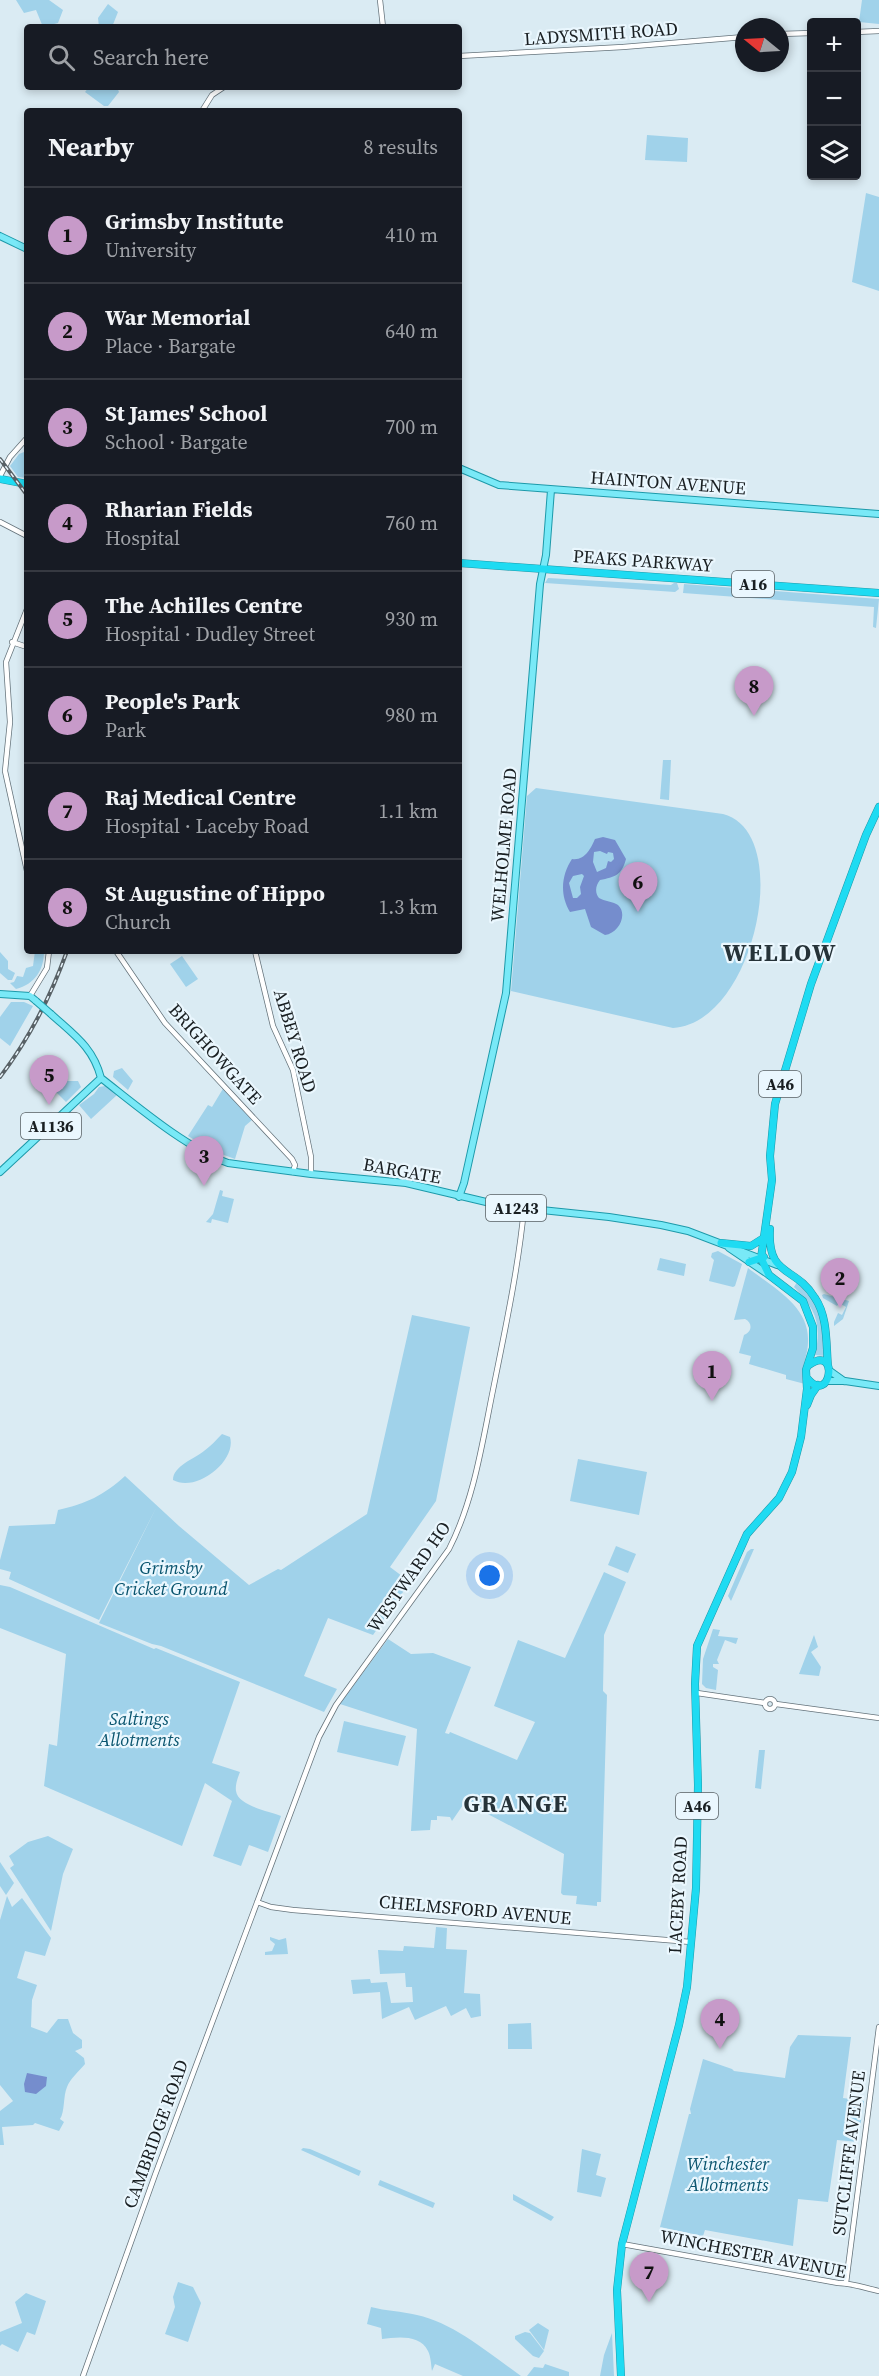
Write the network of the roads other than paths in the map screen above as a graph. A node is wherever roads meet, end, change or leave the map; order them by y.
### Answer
1 (380, 0) edge
2 (384, 24) edge
3 (879, 31) edge
4 (861, 32) edge
5 (807, 33) edge
6 (789, 34) edge
7 (735, 38) edge
8 (462, 56) edge
9 (220, 90) edge
10 (204, 108) edge
11 (0, 236) edge
12 (24, 248) edge
13 (24, 441) edge
14 (462, 469) edge
15 (1, 476) edge
16 (24, 483) edge
17 (551, 490) junction
18 (879, 514) edge
19 (0, 522) edge
20 (24, 534) edge
21 (462, 562) edge
22 (544, 568) junction
23 (879, 592) edge
24 (24, 616) edge
25 (12, 642) junction
26 (24, 646) edge
27 (879, 807) edge
28 (24, 856) edge
29 (49, 954) edge
30 (118, 954) edge
31 (256, 954) edge
32 (0, 994) edge
33 (30, 996) junction
34 (101, 1078) junction
35 (0, 1172) edge
36 (294, 1172) junction
37 (311, 1174) junction
38 (459, 1197) junction
39 (524, 1209) junction
40 (768, 1219) junction
41 (764, 1237) junction
42 (720, 1243) junction
43 (769, 1246) junction
44 (761, 1258) junction
45 (749, 1262) junction
46 (777, 1265) junction
47 (769, 1275) junction
48 (796, 1278) junction
49 (789, 1289) junction
50 (809, 1365) junction
51 (829, 1368) junction
52 (807, 1378) junction
53 (845, 1381) junction
54 (826, 1382) junction
55 (818, 1385) junction
56 (879, 1386) edge
57 (801, 1434) junction
58 (697, 1693) junction
59 (879, 1718) edge
60 (257, 1902) junction
61 (691, 1942) junction
62 (879, 2027) edge
63 (622, 2244) junction
64 (846, 2283) junction
65 (879, 2291) edge
66 (83, 2376) edge
67 (621, 2376) edge

1 - 2 street
3 - 4 street
5 - 6 street
7 - 8 street, LADYSMITH ROAD
9 - 10 street
11 - 12 main road
13 - 15 street
14 - 17 main road, HAINTON AVENUE
15 - 16 highway
17 - 18 main road, HAINTON AVENUE
17 - 22 main road, WELHOLME ROAD
19 - 20 street
21 - 22 highway, PEAKS PARKWAY / A16
22 - 23 highway, PEAKS PARKWAY / A16
22 - 38 main road, WELHOLME ROAD
24 - 25 street
25 - 26 street
25 - 28 street
27 - 40 highway, A46
29 - 33 street
30 - 36 street, BRIGHOWGATE
31 - 37 street, ABBEY ROAD
32 - 33 main road
33 - 34 main road, bridge
34 - 35 main road, A1136
34 - 36 main road, BARGATE / A1243
36 - 37 main road, BARGATE / A1243
37 - 38 main road, BARGATE / A1243
38 - 39 main road, BARGATE / A1243
39 - 42 main road, BARGATE / A1243
39 - 60 street, WESTWARD HO
40 - 41 highway, A46
40 - 43 highway, A46
41 - 42 highway
41 - 44 highway, A46
42 - 44 main road, BARGATE / A1243
42 - 45 main road, BARGATE / A1243
43 - 44 highway
43 - 46 highway, A46
44 - 45 highway
44 - 46 main road, BARGATE / A1243
44 - 47 highway, A46
45 - 47 main road, BARGATE / A1243
46 - 48 highway, BARGATE
47 - 49 highway, BARGATE / A46
48 - 49 highway
48 - 51 highway, BARGATE
49 - 50 highway, BARGATE / A46
50 - 51 highway
50 - 52 highway, A46
51 - 53 main road
51 - 54 highway
52 - 55 highway
52 - 57 highway, LACEBY ROAD / A46
53 - 54 main road
53 - 56 main road
54 - 55 highway
55 - 57 highway, LACEBY ROAD / A46
57 - 58 highway, LACEBY ROAD / A46
58 - 59 street
58 - 61 highway, LACEBY ROAD / A46
60 - 61 street, CHELMSFORD AVENUE
60 - 66 street, CAMBRIDGE ROAD
61 - 63 highway, LACEBY ROAD / A46
62 - 64 street, SUTCLIFFE AVENUE
63 - 64 street, WINCHESTER AVENUE
63 - 67 highway, LACEBY ROAD / A46
64 - 65 street, WINCHESTER AVENUE

